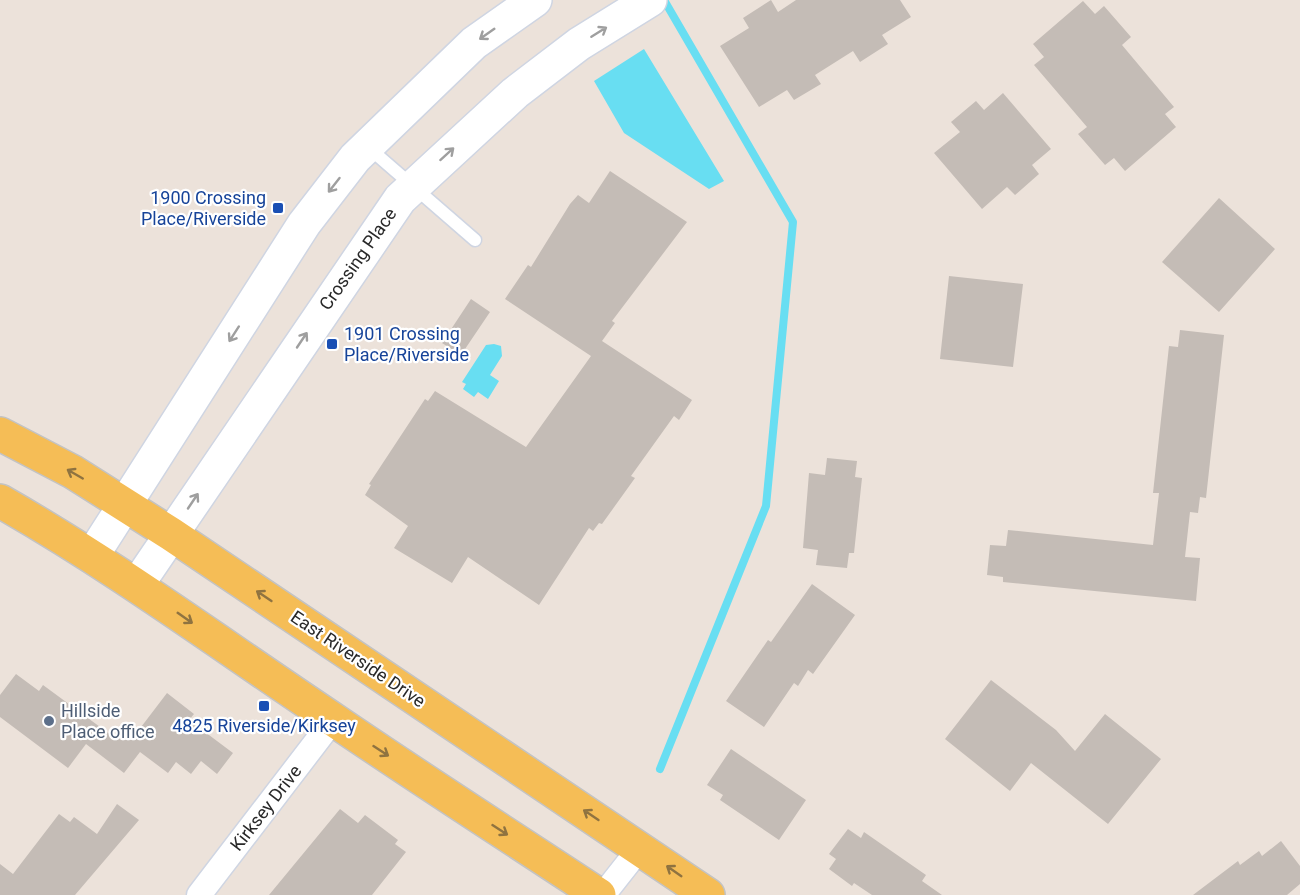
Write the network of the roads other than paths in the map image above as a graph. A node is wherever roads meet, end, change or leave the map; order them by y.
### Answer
1 (535, 0) edge
2 (642, 5) edge
3 (366, 145) junction
4 (413, 185) junction
5 (475, 240) dead end
6 (0, 434) edge
7 (0, 501) edge
8 (125, 504) junction
9 (171, 534) junction
10 (92, 556) junction
11 (137, 585) junction
12 (333, 720) junction
13 (640, 848) junction
14 (199, 895) edge
15 (601, 895) edge
16 (708, 895) edge

1 -> 3 street
4 -> 2 street, Crossing Place
3 - 4 lane
3 -> 8 street
4 - 5 lane
9 -> 4 street, Crossing Place
8 -> 6 main road, East Riverside Drive
7 - 10 main road
8 - 9 main road, East Riverside Drive
8 - 10 street
9 - 11 street, Crossing Place
13 -> 9 main road, East Riverside Drive
10 - 11 main road
11 -> 12 main road
12 - 14 street, Kirksey Drive
12 -> 15 main road
13 - 15 street
16 -> 13 main road, East Riverside Drive

